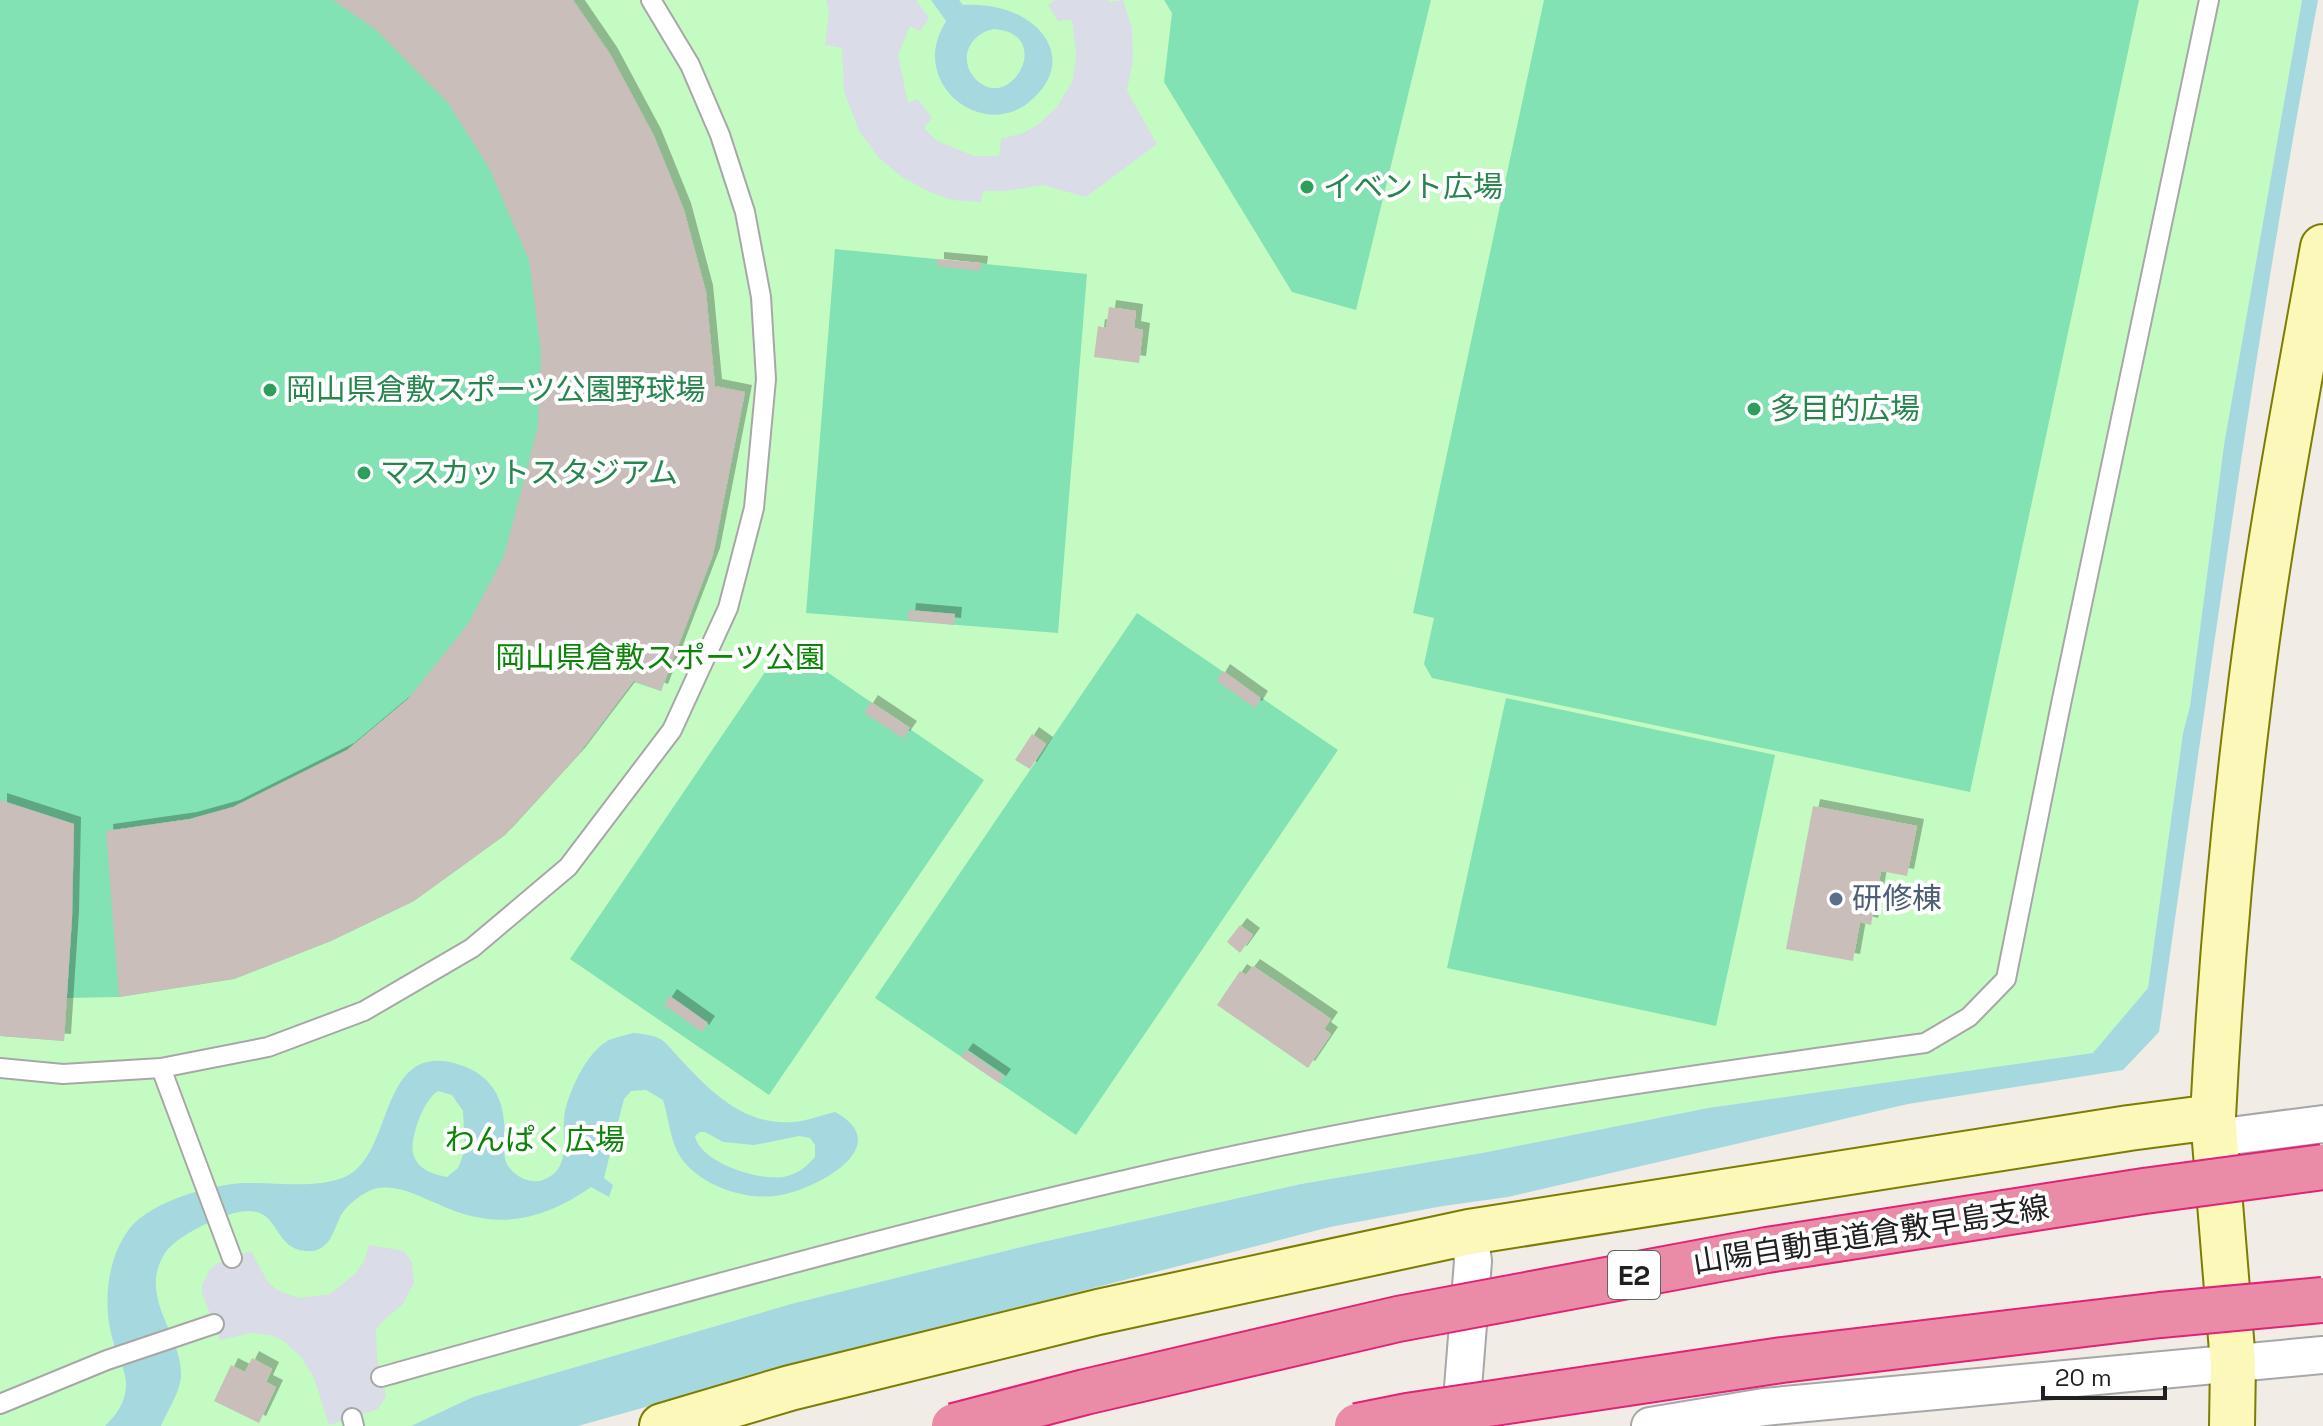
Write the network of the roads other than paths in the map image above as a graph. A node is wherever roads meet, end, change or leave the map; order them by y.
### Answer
1 (651, 0) edge
2 (2209, 0) edge
3 (2323, 247) edge
4 (0, 1068) edge
5 (161, 1068) junction
6 (2323, 1124) edge
7 (2214, 1128) junction
8 (2323, 1167) edge
9 (1469, 1232) junction
10 (232, 1258) dead end
11 (2323, 1300) edge
12 (214, 1324) dead end
13 (2323, 1355) edge
14 (2233, 1363) junction
15 (381, 1377) dead end
16 (0, 1404) edge
17 (662, 1426) edge
18 (954, 1426) edge
19 (1357, 1426) edge
20 (1460, 1426) edge
21 (1650, 1426) edge
22 (2232, 1426) edge

1 - 5 lane
2 - 15 lane
3 - 7 street
4 - 5 lane
5 - 10 lane
6 - 7 street
7 - 9 street
7 - 14 street
8 - 18 highway, 山陽自動車道倉敷早島支線 / E2, bridge
9 - 17 street
9 - 20 street
11 - 19 highway, bridge
12 - 16 lane
13 - 14 street
14 - 21 street
14 - 22 street

